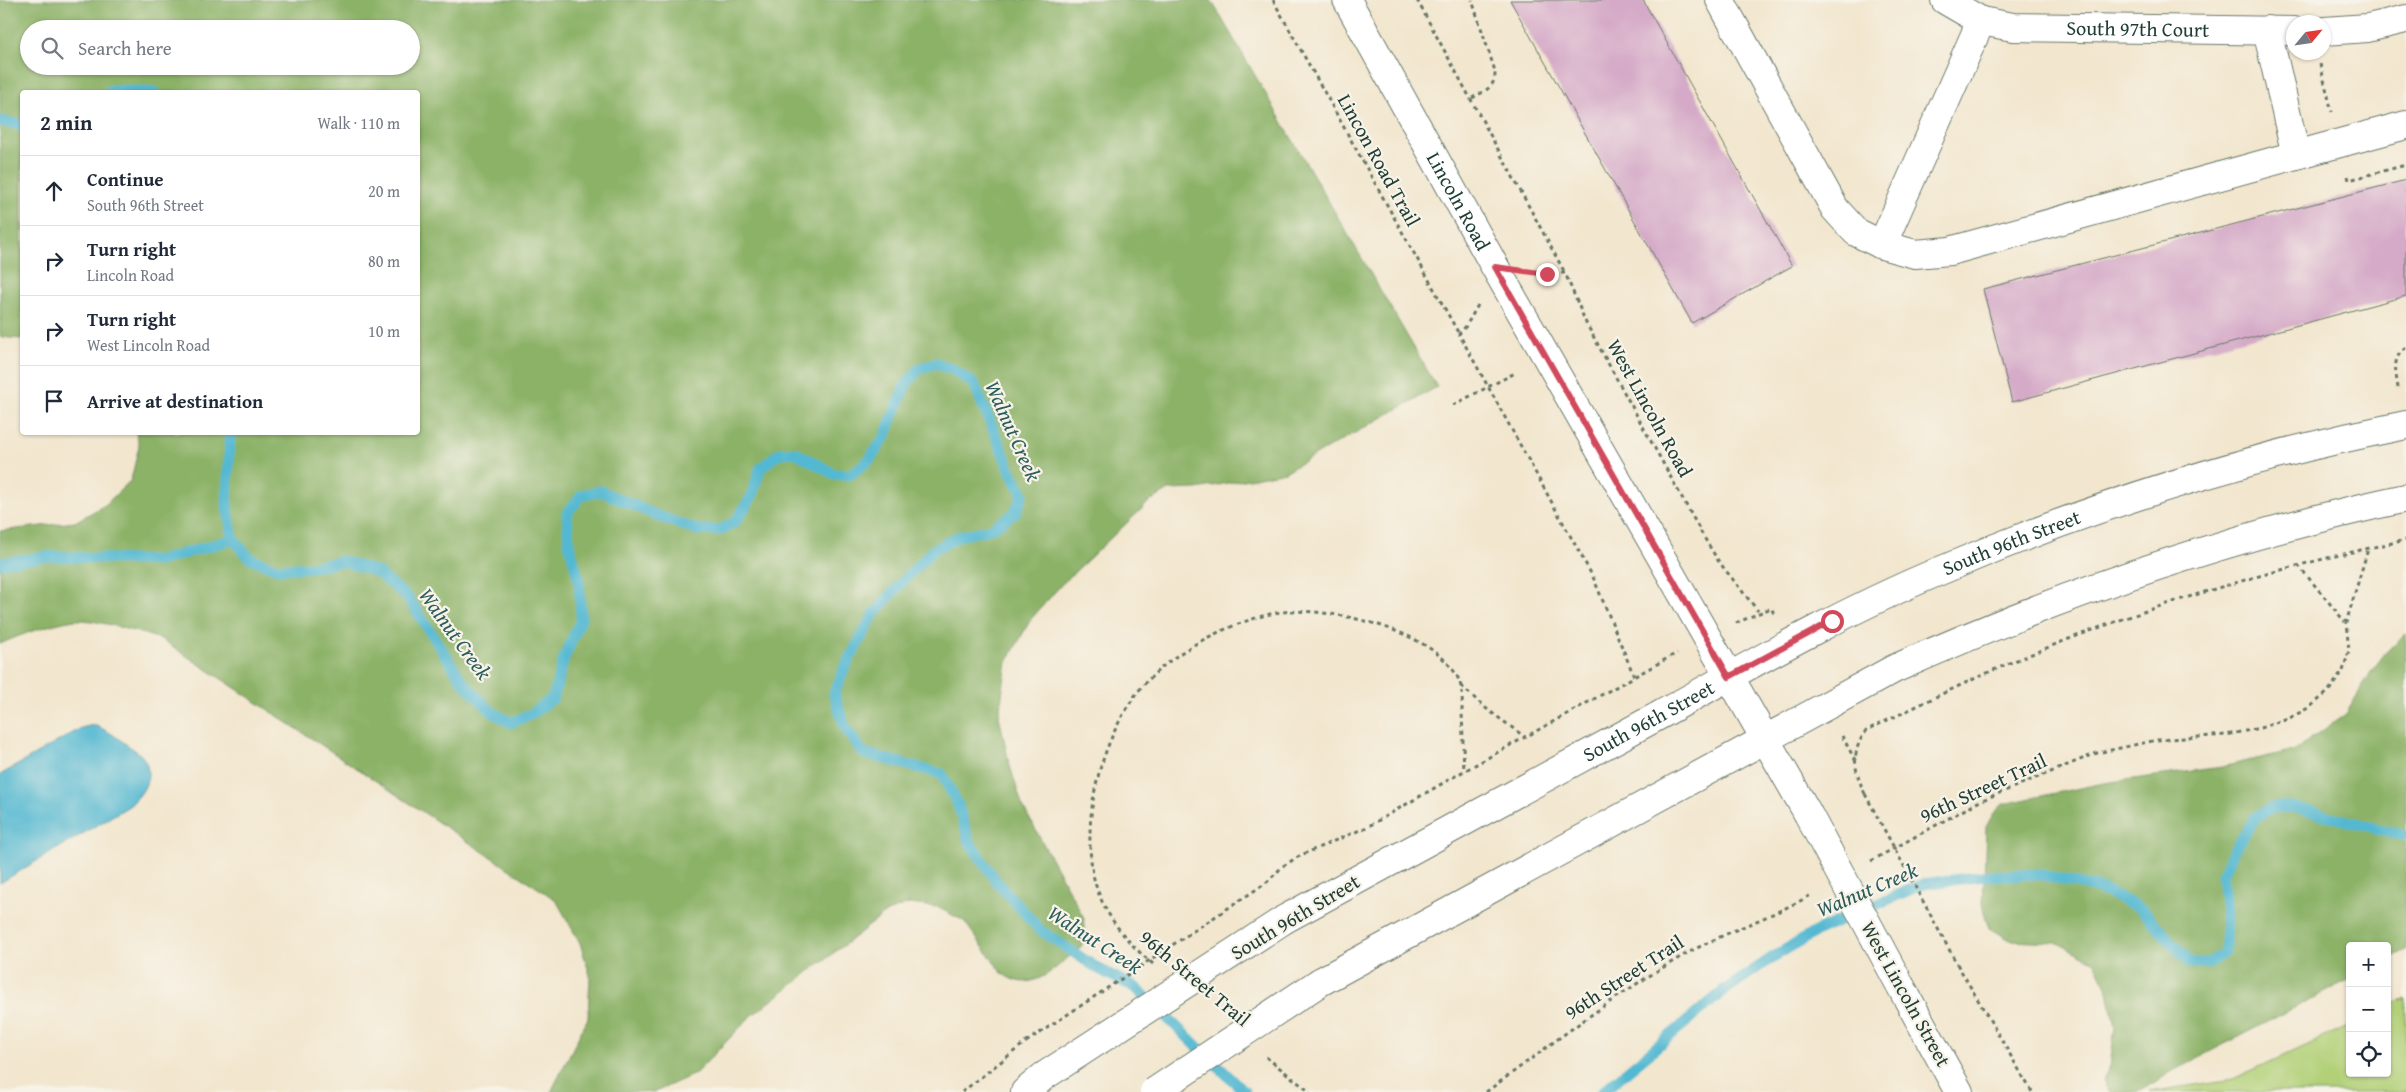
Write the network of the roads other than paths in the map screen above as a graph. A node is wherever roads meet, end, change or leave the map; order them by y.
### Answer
1 (1347, 0) edge
2 (1720, 0) edge
3 (1945, 0) edge
4 (2406, 19) edge
5 (1981, 20) junction
6 (2280, 30) edge
7 (2331, 31) edge
8 (2406, 125) edge
9 (2296, 155) junction
10 (1882, 245) junction
11 (2406, 425) edge
12 (2406, 498) edge
13 (1729, 677) junction
14 (1765, 739) junction
15 (1034, 1084) edge
16 (1154, 1092) edge
17 (1959, 1092) edge

1 - 13 main road, Lincoln Road
2 - 10 main road
3 - 5 main road, South 97th Court
4 - 7 main road
5 - 6 main road, South 97th Court
5 - 10 main road
6 - 9 main road
8 - 9 main road
9 - 10 main road
11 - 13 main road, South 96th Street
12 - 14 main road
13 - 14 main road, Lincoln Road
13 - 15 main road, South 96th Street, bridge
14 - 16 main road, bridge
14 - 17 main road, West Lincoln Street, bridge

